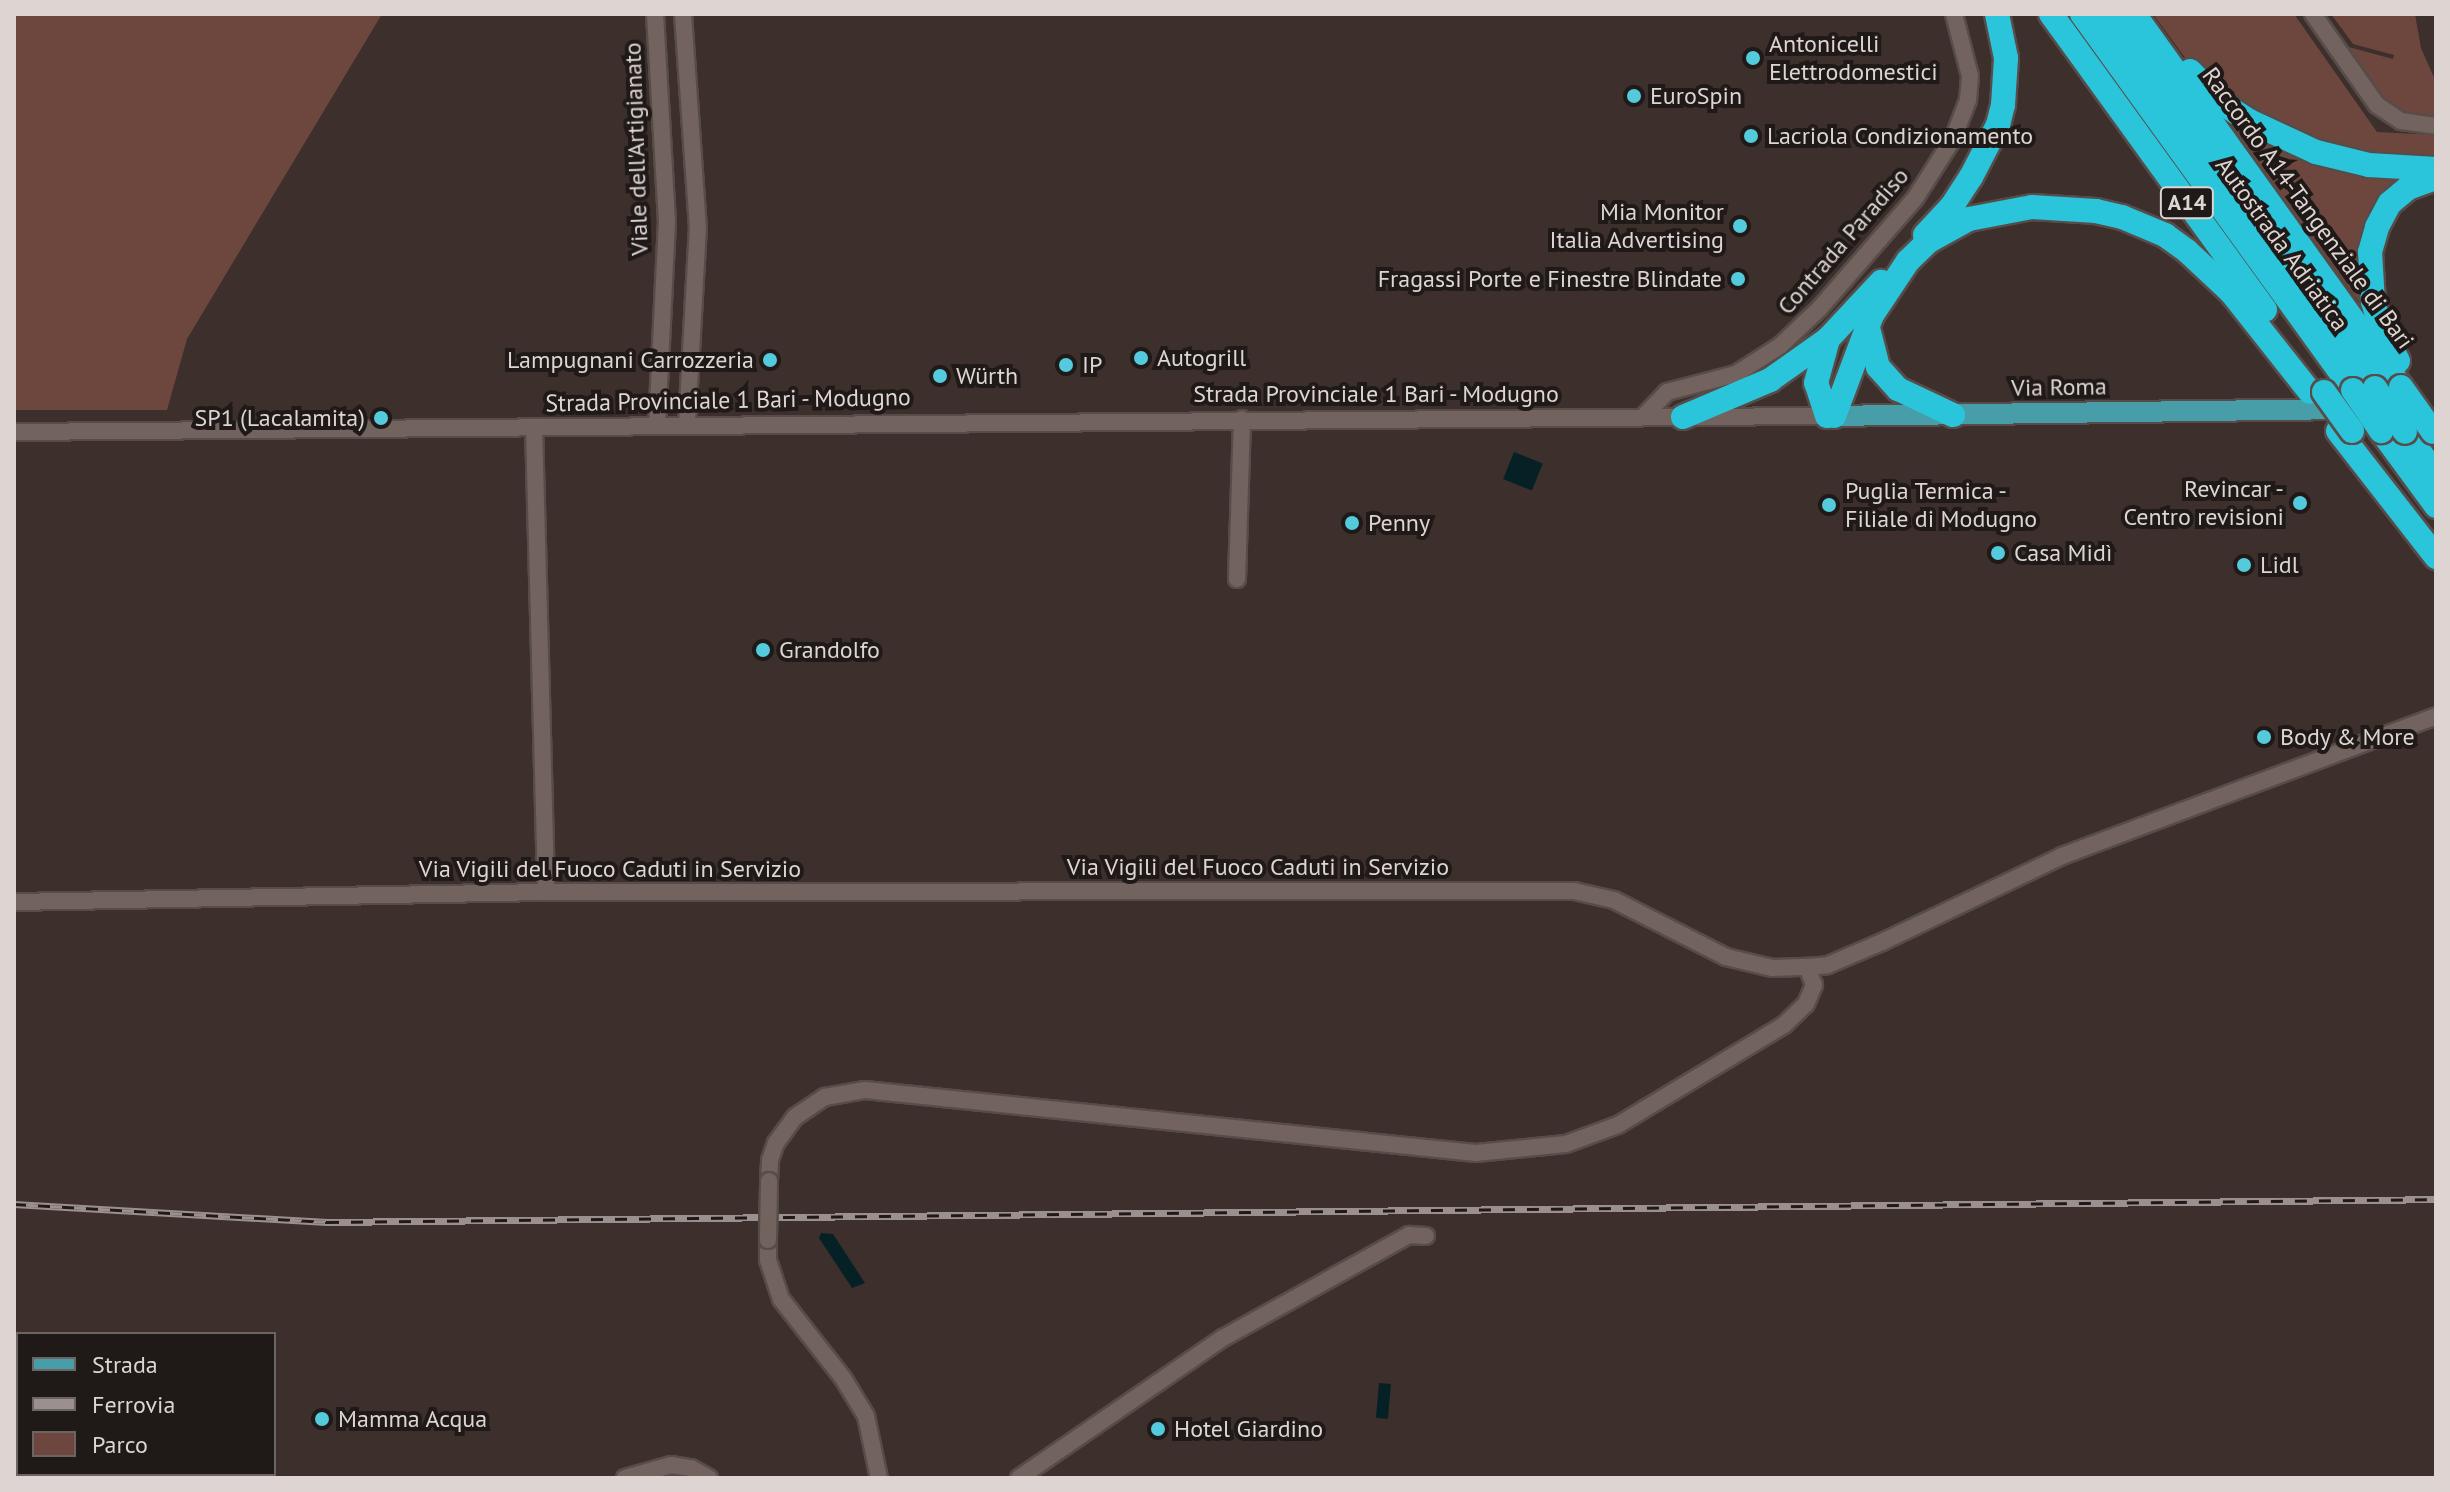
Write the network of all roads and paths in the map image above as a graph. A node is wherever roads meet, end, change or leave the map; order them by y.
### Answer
1 (655, 14) edge
2 (683, 14) edge
3 (1954, 14) edge
4 (1997, 14) edge
5 (2051, 14) edge
6 (2082, 14) edge
7 (2106, 14) edge
8 (2134, 14) edge
9 (2148, 14) edge
10 (2313, 14) edge
11 (2436, 126) edge
12 (2436, 169) edge
13 (2436, 178) edge
14 (1868, 328) junction
15 (1828, 339) junction
16 (2408, 386) junction
17 (2364, 389) junction
18 (2317, 392) junction
19 (1953, 415) junction
20 (1830, 416) junction
21 (1643, 417) junction
22 (1683, 417) junction
23 (1242, 419) junction
24 (2435, 422) edge
25 (657, 425) junction
26 (687, 425) junction
27 (534, 427) junction
28 (2345, 431) junction
29 (2393, 431) junction
30 (14, 432) edge
31 (2436, 474) edge
32 (2436, 506) edge
33 (2436, 548) edge
34 (2436, 557) edge
35 (1237, 579) dead end
36 (2436, 716) edge
37 (546, 892) junction
38 (14, 902) edge
39 (1807, 967) junction
40 (1426, 1236) dead end
41 (625, 1478) edge
42 (709, 1478) edge
43 (879, 1478) edge
44 (1019, 1478) edge

1 - 25 street, Viale dell'Artigianato
2 - 26 street
3 - 21 street, Contrada Paradiso
4 - 15 highway
5 - 18 highway, A14
6 - 17 highway, Autostrada Adriatica / A14
7 - 17 highway, Autostrada Adriatica / A14
8 - 16 highway, Raccordo A14-Tangenziale di Bari / A14
9 - 12 highway
10 - 11 street
13 - 16 highway
14 - 18 highway
14 - 19 highway
14 - 20 highway
15 - 20 highway
15 - 22 highway
16 - 24 highway, Raccordo A14-Tangenziale di Bari / A14, bridge
17 - 29 highway, Autostrada Adriatica / A14, bridge
18 - 28 highway, A14, bridge
19 - 20 main road, Via Roma
19 - 24 main road, Via Roma
20 - 22 street, Via Roma
21 - 22 street, Strada Provinciale 1 Bari - Modugno
21 - 23 street, Strada Provinciale 1 Bari - Modugno
23 - 26 street, Strada Provinciale 1 Bari - Modugno
23 - 35 street
25 - 26 street, Strada Provinciale 1 Bari - Modugno
25 - 27 street, Strada Provinciale 1 Bari - Modugno
27 - 30 street, Strada Provinciale 1 Bari - Modugno
27 - 37 street
28 - 33 highway, A14
28 - 34 highway
29 - 31 highway, Autostrada Adriatica / A14
29 - 32 highway, Autostrada Adriatica / A14
36 - 39 street, Via Vigili del Fuoco Caduti in Servizio
37 - 38 street, Via Vigili del Fuoco Caduti in Servizio
37 - 39 street, Via Vigili del Fuoco Caduti in Servizio
39 - 43 street, bridge
40 - 44 street
41 - 42 street

